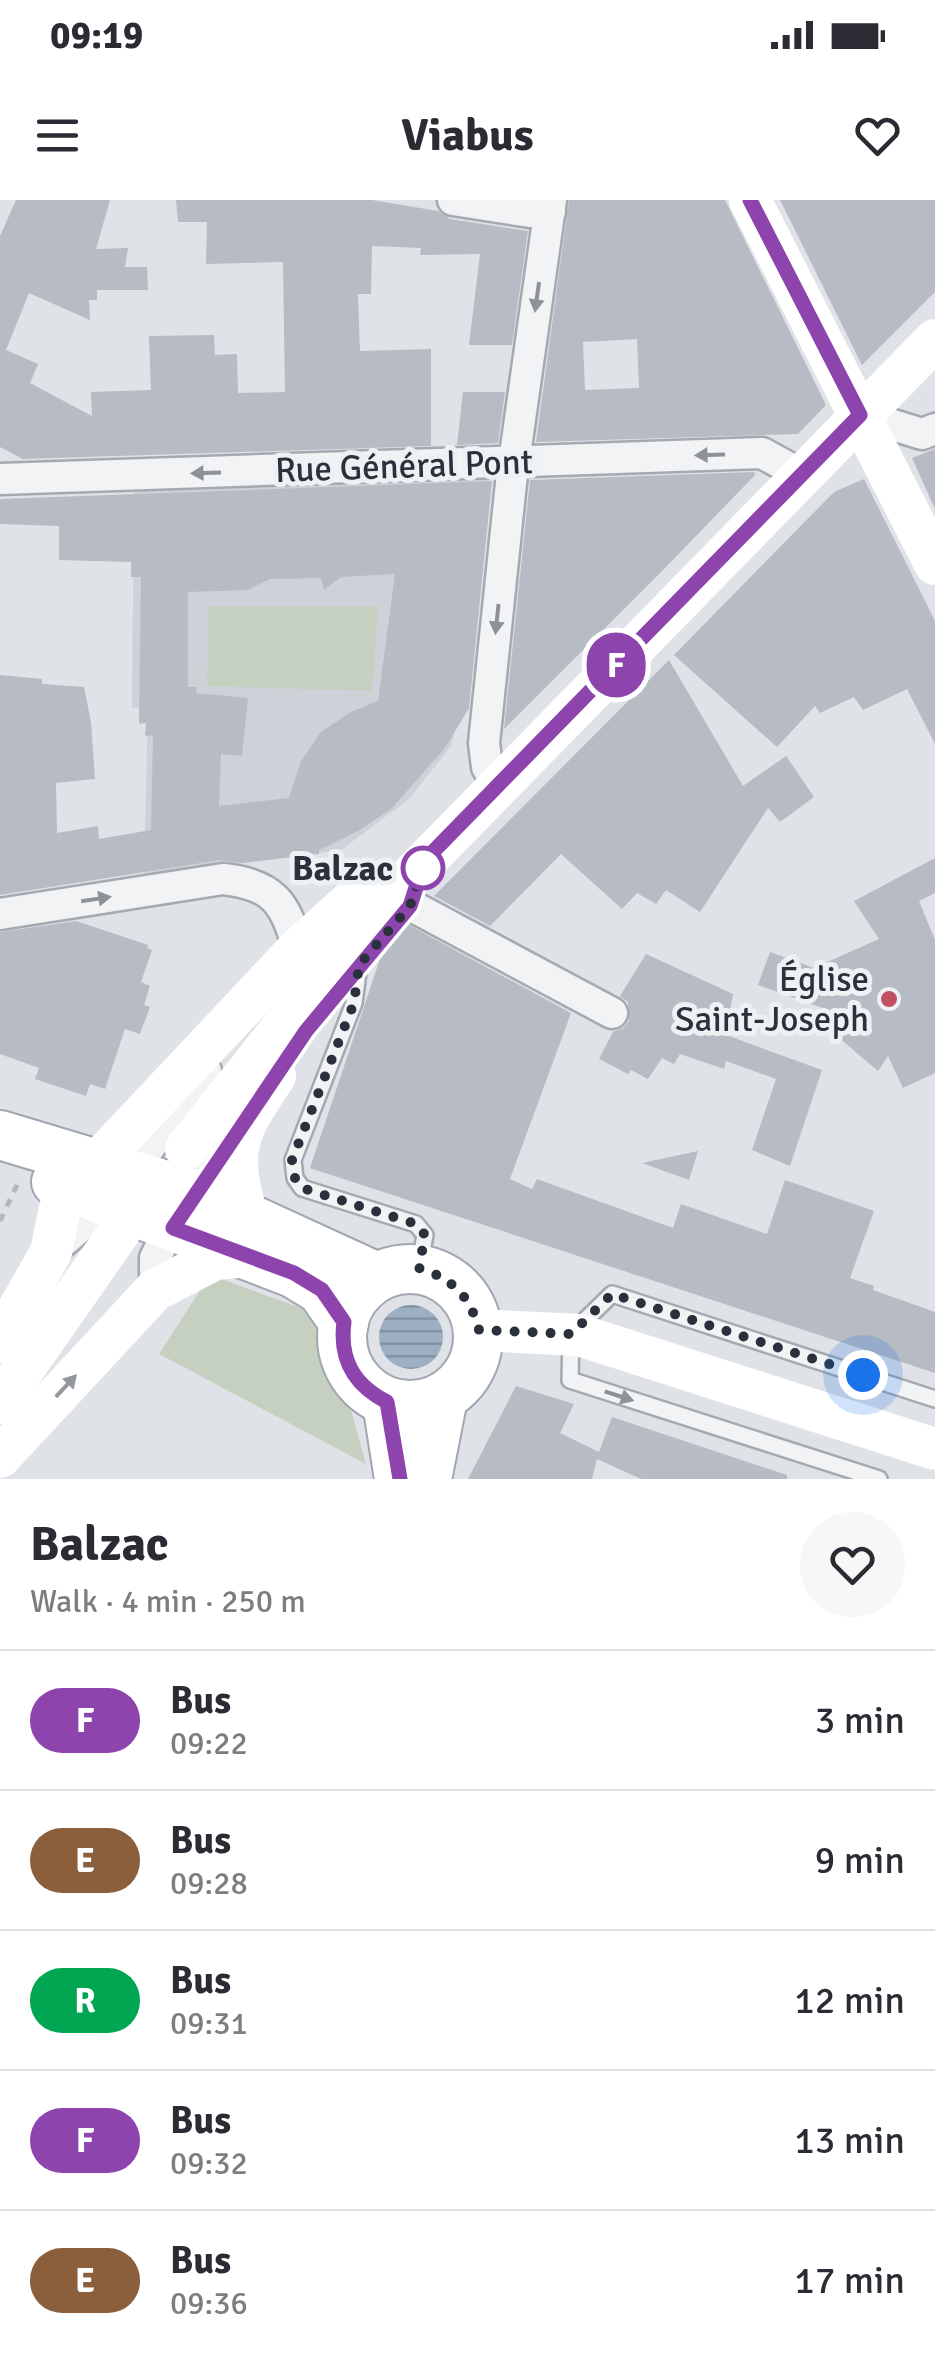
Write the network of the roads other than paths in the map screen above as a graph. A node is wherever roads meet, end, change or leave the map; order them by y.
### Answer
1 (453, 200) edge
2 (750, 200) edge
3 (550, 206) edge
4 (935, 340) edge
5 (860, 415) junction
6 (935, 430) edge
7 (514, 463) junction
8 (802, 475) junction
9 (0, 479) edge
10 (935, 564) edge
11 (498, 786) junction
12 (425, 860) junction
13 (410, 906) junction
14 (0, 914) edge
15 (298, 950) junction
16 (359, 965) junction
17 (612, 1013) dead end
18 (245, 1121) junction
19 (6, 1168) edge
20 (185, 1190) junction
21 (105, 1192) junction
22 (248, 1237) junction
23 (398, 1272) junction
24 (155, 1290) junction
25 (344, 1322) junction
26 (479, 1330) junction
27 (571, 1334) junction
28 (0, 1342) edge
29 (443, 1398) junction
30 (935, 1399) edge
31 (387, 1402) junction
32 (0, 1403) edge
33 (935, 1449) edge
34 (0, 1457) edge
35 (400, 1479) edge
36 (427, 1479) edge
37 (878, 1479) edge

1 - 3 street
2 - 5 main road
3 -> 7 street
4 - 5 main road
5 - 6 street
5 - 8 main road
5 - 10 main road
8 -> 7 street, Rue Général Pont
7 -> 9 street, Rue Général Pont
7 -> 11 street
8 - 11 main road
11 - 12 main road
12 - 13 main road
12 - 15 main road
12 - 20 main road
13 - 16 main road
13 - 17 street
14 -> 15 street
15 - 21 main road
16 - 18 main road
16 - 23 lane
18 - 20 street
18 - 22 main road
19 - 21 main road
20 - 21 main road
20 - 22 main road
20 - 24 street
21 - 28 main road
21 - 32 main road
22 - 23 main road
22 - 24 main road
22 - 25 main road
23 - 25 main road
23 - 26 main road
34 -> 24 main road
25 - 31 main road
26 - 27 main road
26 - 29 main road
27 - 30 lane
27 - 33 main road
27 -> 37 lane
29 - 31 main road
29 - 36 main road
31 - 35 main road

